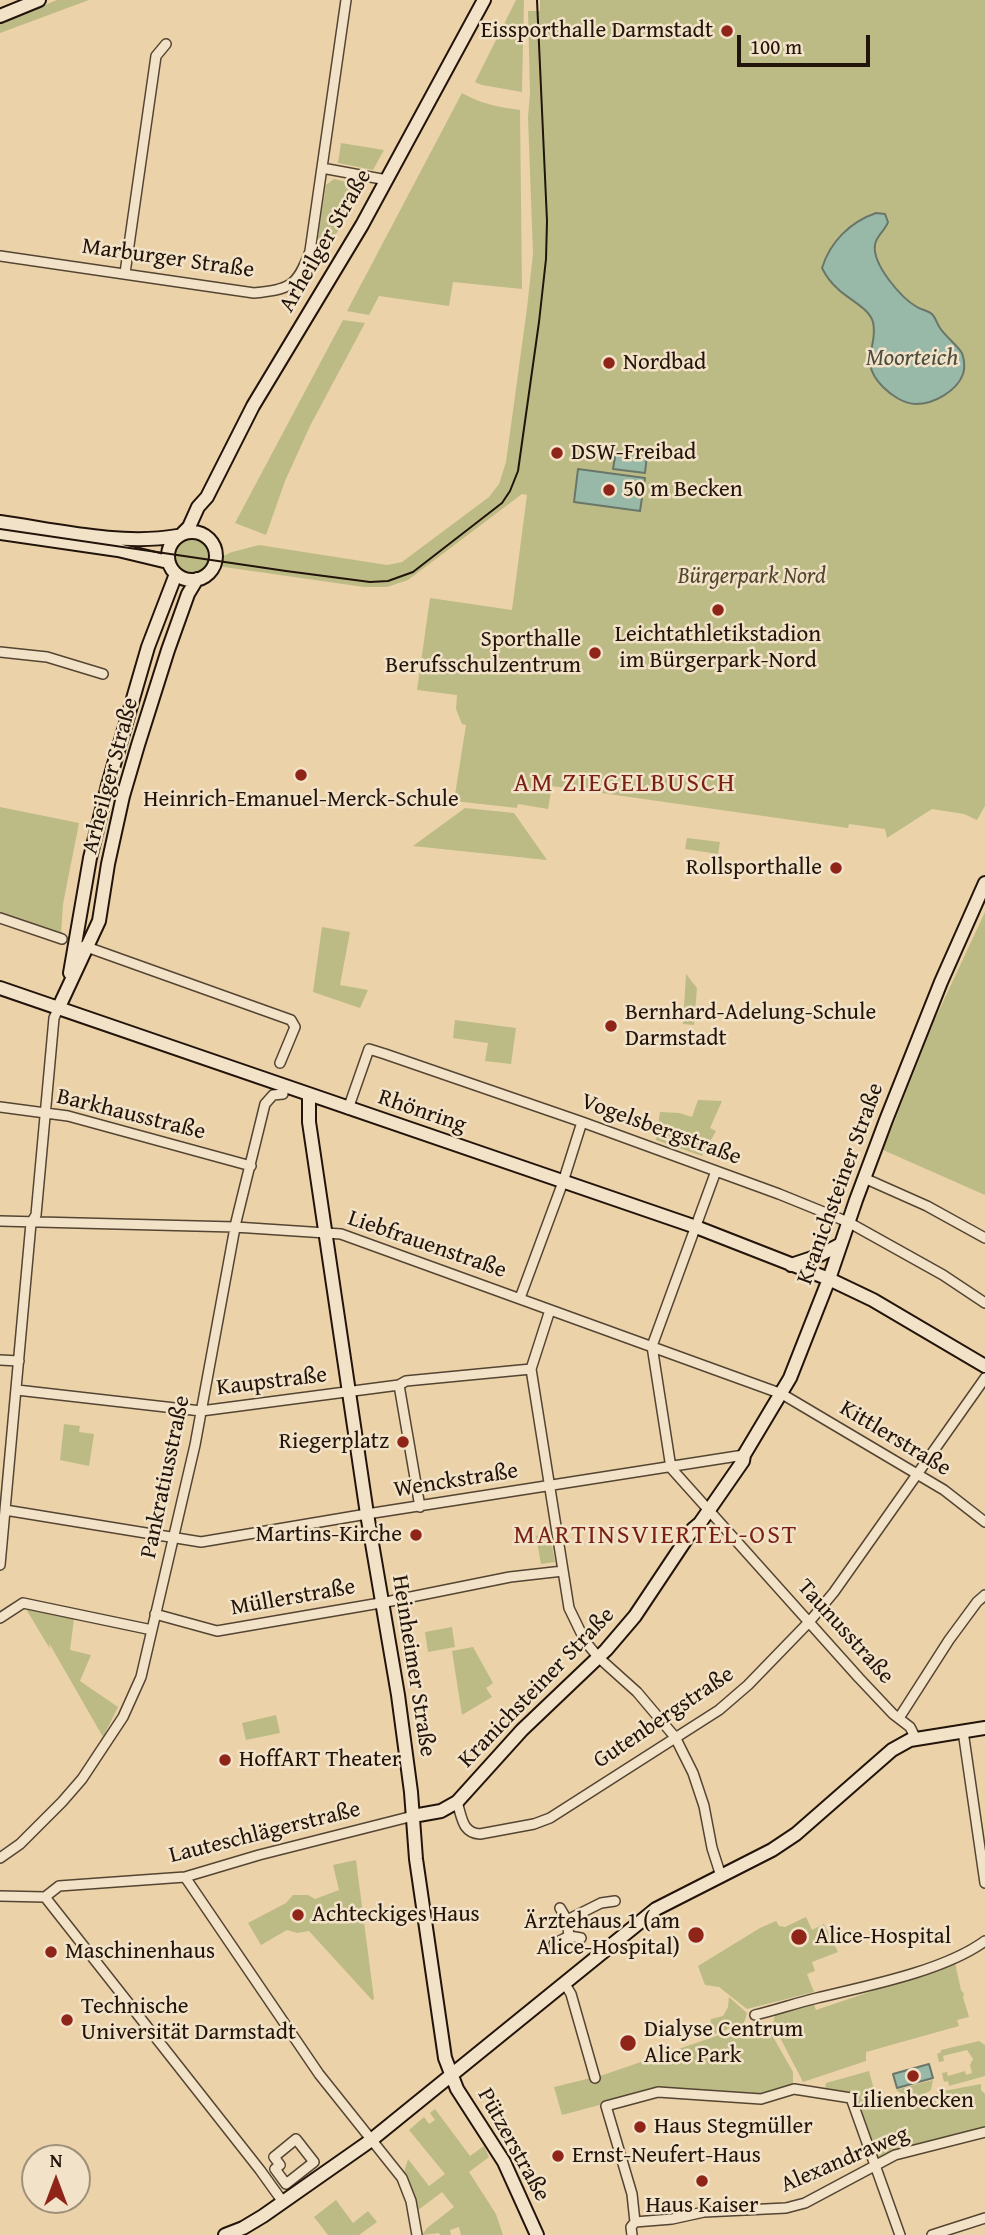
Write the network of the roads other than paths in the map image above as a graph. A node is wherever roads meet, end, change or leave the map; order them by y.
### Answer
1 (39, 0) edge
2 (346, 0) edge
3 (484, 0) edge
4 (0, 16) edge
5 (166, 44) dead end
6 (322, 168) junction
7 (387, 180) junction
8 (0, 256) edge
9 (125, 273) junction
10 (204, 503) junction
11 (0, 522) edge
12 (0, 533) edge
13 (180, 534) junction
14 (203, 534) junction
15 (168, 562) junction
16 (176, 574) junction
17 (197, 579) junction
18 (0, 652) edge
19 (103, 674) dead end
20 (985, 883) edge
21 (0, 918) edge
22 (62, 939) dead end
23 (81, 946) junction
24 (0, 988) edge
25 (58, 1009) junction
26 (280, 1063) dead end
27 (221, 1065) junction
28 (283, 1094) junction
29 (309, 1096) junction
30 (0, 1107) edge
31 (348, 1109) junction
32 (44, 1112) junction
33 (309, 1116) junction
34 (582, 1122) junction
35 (251, 1166) junction
36 (716, 1171) junction
37 (864, 1178) junction
38 (563, 1182) junction
39 (0, 1222) edge
40 (848, 1222) junction
41 (31, 1223) junction
42 (235, 1227) junction
43 (696, 1227) junction
44 (326, 1232) junction
45 (985, 1238) edge
46 (841, 1244) junction
47 (791, 1265) junction
48 (829, 1279) junction
49 (520, 1298) junction
50 (985, 1303) edge
51 (550, 1310) junction
52 (652, 1346) junction
53 (0, 1360) edge
54 (19, 1362) junction
55 (985, 1366) edge
56 (531, 1369) junction
57 (985, 1378) edge
58 (399, 1385) junction
59 (17, 1390) junction
60 (349, 1392) junction
61 (782, 1394) junction
62 (201, 1410) junction
63 (744, 1455) junction
64 (4, 1468) edge
65 (671, 1468) junction
66 (916, 1473) junction
67 (549, 1486) junction
68 (420, 1507) junction
69 (708, 1508) junction
70 (5, 1510) junction
71 (372, 1513) junction
72 (985, 1522) edge
73 (174, 1537) junction
74 (0, 1565) edge
75 (563, 1571) junction
76 (985, 1595) edge
77 (381, 1602) junction
78 (155, 1614) junction
79 (0, 1618) edge
80 (810, 1621) junction
81 (152, 1630) junction
82 (598, 1657) junction
83 (899, 1718) junction
84 (985, 1728) edge
85 (963, 1731) junction
86 (675, 1737) junction
87 (916, 1739) junction
88 (457, 1802) junction
89 (414, 1816) junction
90 (0, 1858) edge
91 (721, 1876) junction
92 (185, 1877) junction
93 (985, 1883) edge
94 (0, 1896) edge
95 (44, 1897) junction
96 (615, 1901) dead end
97 (560, 1908) dead end
98 (568, 1920) junction
99 (569, 1936) junction
100 (581, 1938) dead end
101 (985, 1941) edge
102 (554, 1944) dead end
103 (567, 1987) junction
104 (755, 2015) dead end
105 (451, 2076) junction
106 (595, 2078) dead end
107 (985, 2132) edge
108 (370, 2141) junction
109 (310, 2164) joint
110 (874, 2165) junction
111 (283, 2202) junction
112 (985, 2218) edge
113 (635, 2222) junction
114 (225, 2235) edge
115 (417, 2235) edge
116 (537, 2235) edge
117 (632, 2235) edge
118 (900, 2235) edge
119 (932, 2235) edge

1 - 4 main road
2 - 6 street, Marburger Straße
3 - 7 main road, Arheilger Straße
5 - 9 street
6 - 7 street
6 - 9 street, Marburger Straße
7 - 10 main road, Arheilger Straße
8 - 9 street, Marburger Straße
10 - 13 main road, Arheilger Straße
10 - 14 main road, Arheilger Straße
11 - 13 main road
12 - 15 main road
13 - 14 main road
13 - 15 main road, Arheilger Straße
14 - 17 main road, Arheilger Straße
15 - 16 main road
16 - 17 main road
16 - 23 main road, Arheilger Straße
17 - 23 main road, Arheilger Straße
18 - 19 street
20 - 37 main road, Kranichsteiner Straße
21 - 22 street
23 - 25 main road, Arheilger Straße
23 - 26 street
24 - 25 main road, Rhönring
25 - 27 main road, Rhönring
25 - 32 street, Arheilger Straße
27 - 28 main road
27 - 29 main road, Rhönring
28 - 33 main road
28 - 35 street, Pankratiusstraße
29 - 31 main road, Rhönring
29 - 33 main road, Heinheimer Straße
30 - 32 street, Barkhausstraße
31 - 34 street, Vogelsbergstraße
31 - 38 main road, Rhönring
32 - 35 street, Barkhausstraße
32 - 41 street, Arheilger Straße
33 - 44 main road, Heinheimer Straße
34 - 36 street, Vogelsbergstraße
34 - 38 street
35 - 42 street, Pankratiusstraße
36 - 40 street, Vogelsbergstraße
36 - 43 street
37 - 40 main road, Kranichsteiner Straße
37 - 45 street
38 - 43 main road, Rhönring
38 - 49 street
39 - 41 street, Liebfrauenstraße
40 - 46 main road, Kranichsteiner Straße
40 - 50 street, Vogelsbergstraße
41 - 42 street, Liebfrauenstraße
41 - 54 street, Arheilger Straße
42 - 44 street, Liebfrauenstraße
42 - 62 street, Pankratiusstraße
43 - 47 main road, Rhönring
43 - 52 street
44 - 49 street, Liebfrauenstraße
44 - 60 main road, Heinheimer Straße
46 - 47 main road
46 - 48 main road, Kranichsteiner Straße
47 - 48 main road, Rhönring
48 - 55 main road, Rhönring
48 - 61 main road, Kranichsteiner Straße
49 - 51 street, Liebfrauenstraße
51 - 52 street, Liebfrauenstraße
51 - 56 street
52 - 61 street, Liebfrauenstraße
52 - 65 street
53 - 54 street
54 - 59 street, Arheilger Straße
56 - 58 street, Kaupstraße
56 - 67 street
57 - 66 street, Gutenbergstraße
58 - 60 street, Kaupstraße
58 - 68 street
59 - 62 street, Kaupstraße
59 - 64 street, Arheilger Straße
60 - 62 street, Kaupstraße
60 - 71 main road, Heinheimer Straße
61 - 63 main road, Kranichsteiner Straße
61 - 66 street, Kittlerstraße
62 - 73 street, Pankratiusstraße
63 - 65 street, Wenckstraße
63 - 69 main road, Kranichsteiner Straße
64 - 70 street, Arheilger Straße
65 - 67 street, Wenckstraße
65 - 69 street, Taunusstraße
66 - 72 street, Kittlerstraße
66 - 80 street, Gutenbergstraße
67 - 68 street, Wenckstraße
67 - 75 street
68 - 71 street, Wenckstraße
69 - 80 street, Taunusstraße
69 - 82 main road, Kranichsteiner Straße
70 - 73 street, Wenckstraße
70 - 74 street, Arheilger Straße
71 - 73 street, Wenckstraße
71 - 77 main road, Heinheimer Straße
73 - 78 street, Pankratiusstraße
75 - 77 street, Müllerstraße
75 - 82 street
76 - 83 street
77 - 78 street, Müllerstraße
77 - 89 main road, Heinheimer Straße
78 - 81 street, Pankratiusstraße
79 - 81 street
80 - 83 street, Taunusstraße
80 - 86 street, Gutenbergstraße
81 - 90 street, Pankratiusstraße
82 - 86 street
82 - 88 main road, Kranichsteiner Straße
83 - 87 street, Taunusstraße
84 - 85 main road
85 - 87 main road
85 - 93 street
86 - 88 street, Gutenbergstraße
86 - 91 street
87 - 91 main road
88 - 89 main road, Kranichsteiner Straße
89 - 92 street, Lauteschlägerstraße
89 - 105 main road, Heinheimer Straße
91 - 103 main road
92 - 95 street, Lauteschlägerstraße
92 - 108 street
94 - 95 street
95 - 111 street
96 - 98 street
97 - 98 street
98 - 99 street
99 - 100 street
99 - 102 street
101 - 104 street
103 - 105 main road
103 - 106 street
105 - 108 main road
105 - 116 main road, Pützerstraße
107 - 110 street, Alexandraweg
108 - 111 main road
108 - 115 street
109 - 109 street
110 - 113 street, Alexandraweg
110 - 113 street
110 - 118 street
111 - 114 main road
112 - 119 street
113 - 117 street

